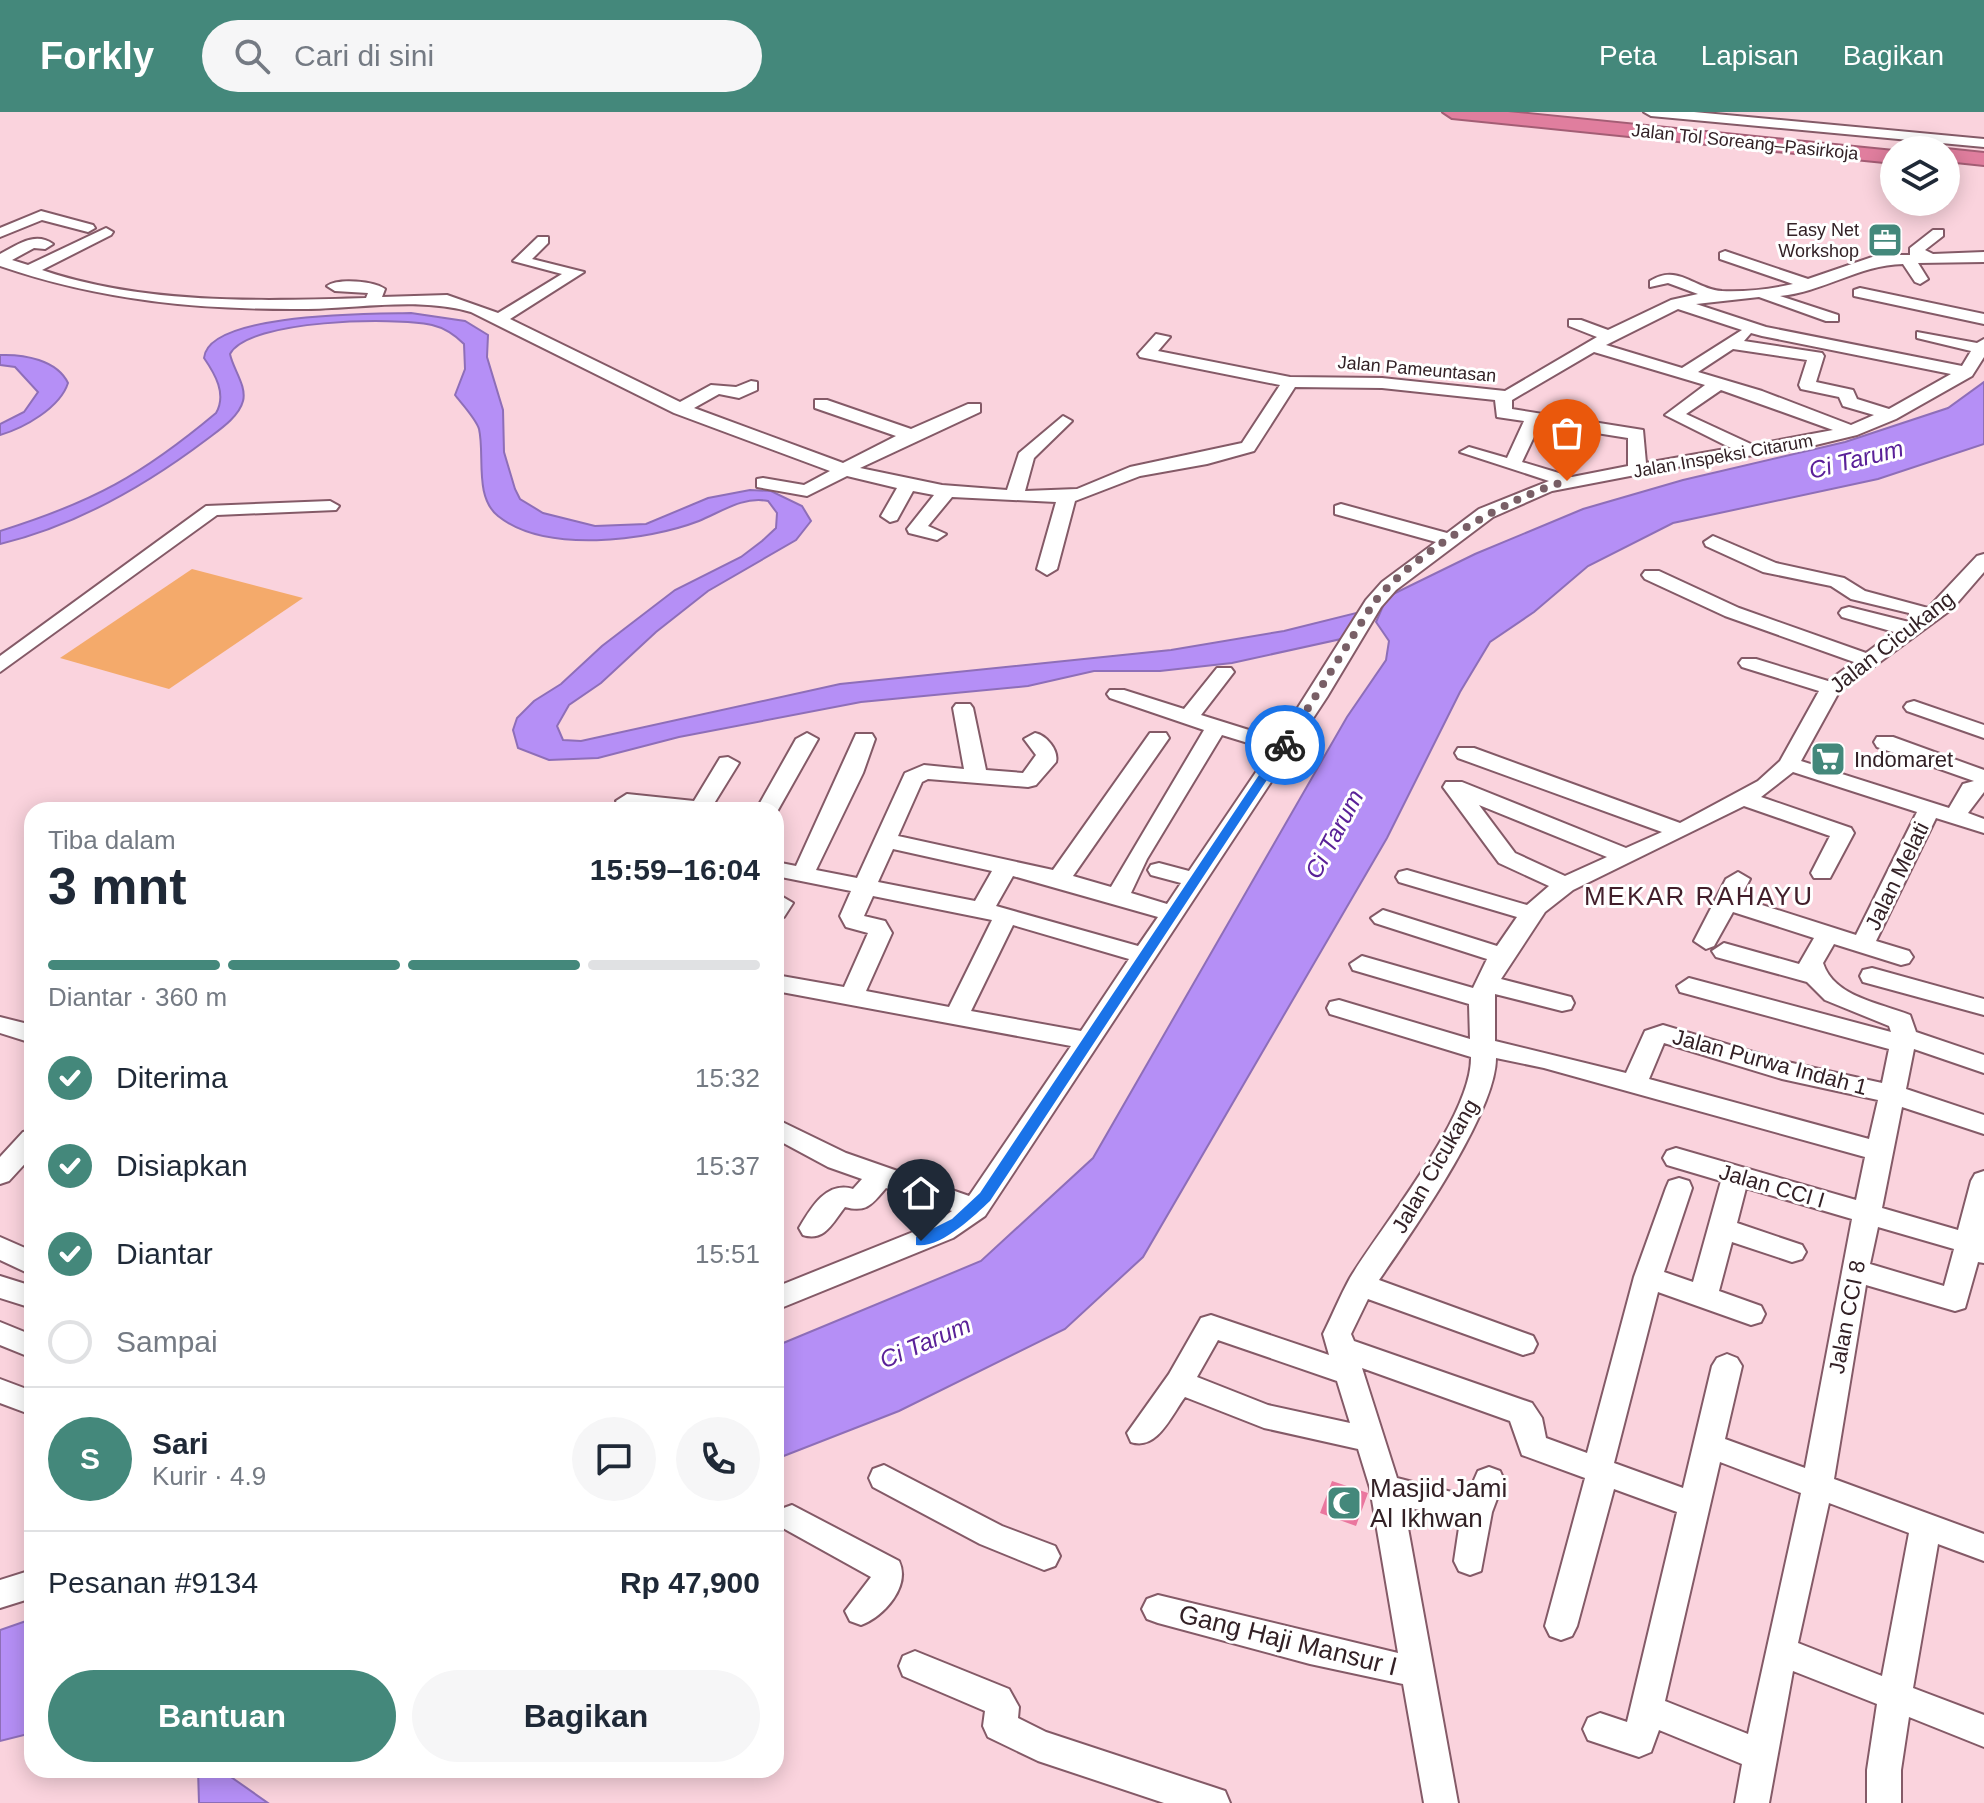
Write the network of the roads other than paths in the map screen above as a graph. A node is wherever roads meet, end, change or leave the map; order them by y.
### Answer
1 (1452, 112) edge
2 (1503, 112) edge
3 (1651, 112) edge
4 (1845, 114) edge
5 (1755, 116) edge
6 (1845, 129) junction
7 (1984, 143) edge
8 (1880, 149) edge
9 (1880, 156) edge
10 (1960, 156) edge
11 (1984, 159) edge
12 (1960, 163) edge
13 (1984, 166) edge
14 (88, 228) dead end
15 (106, 232) dead end
16 (0, 233) edge
17 (1938, 233) dead end
18 (543, 240) dead end
19 (45, 244) dead end
20 (1725, 256) dead end
21 (1984, 257) edge
22 (1931, 258) junction
23 (1907, 259) junction
24 (0, 260) edge
25 (29, 271) junction
26 (1920, 279) dead end
27 (1651, 282) dead end
28 (1810, 285) junction
29 (335, 286) dead end
30 (1860, 293) dead end
31 (1764, 295) junction
32 (1706, 297) junction
33 (1677, 303) junction
34 (372, 304) junction
35 (1832, 318) dead end
36 (1984, 319) edge
37 (498, 320) junction
38 (1575, 323) dead end
39 (1751, 329) junction
40 (1923, 335) dead end
41 (1609, 336) junction
42 (1162, 337) dead end
43 (1732, 344) junction
44 (1591, 346) junction
45 (1982, 346) edge
46 (1820, 350) junction
47 (601, 351) dead end
48 (1161, 358) junction
49 (581, 362) junction
50 (1966, 372) junction
51 (1148, 373) dead end
52 (1684, 374) junction
53 (1290, 382) junction
54 (1718, 384) junction
55 (751, 386) dead end
56 (1503, 396) junction
57 (1799, 400) dead end
58 (821, 404) dead end
59 (974, 408) dead end
60 (680, 409) junction
61 (1890, 415) junction
62 (1534, 418) junction
63 (1063, 421) dead end
64 (1640, 423) dead end
65 (1590, 426) junction
66 (1857, 429) junction
67 (910, 435) junction
68 (1169, 444) dead end
69 (1673, 445) dead end
70 (1752, 451) junction
71 (1469, 452) dead end
72 (1703, 457) junction
73 (1513, 463) junction
74 (1172, 464) junction
75 (841, 470) junction
76 (1637, 471) junction
77 (1124, 474) junction
78 (1567, 481) junction
79 (763, 483) dead end
80 (907, 486) junction
81 (945, 493) junction
82 (1131, 494) dead end
83 (1014, 496) junction
84 (1067, 496) junction
85 (330, 506) dead end
86 (1341, 510) dead end
87 (890, 516) dead end
88 (937, 534) dead end
89 (1448, 539) junction
90 (1713, 542) dead end
91 (1984, 560) edge
92 (1047, 569) dead end
93 (1652, 575) dead end
94 (1849, 613) dead end
95 (1916, 628) junction
96 (1867, 660) junction
97 (1749, 663) dead end
98 (0, 666) edge
99 (1224, 672) dead end
100 (1831, 688) junction
101 (1117, 694) dead end
102 (1914, 707) dead end
103 (963, 708) dead end
104 (1984, 709) edge
105 (1188, 718) junction
106 (1216, 727) junction
107 (1974, 729) edge
108 (1158, 738) dead end
109 (807, 739) dead end
110 (864, 739) dead end
111 (1035, 739) dead end
112 (1885, 742) dead end
113 (1283, 747) junction
114 (1466, 753) dead end
115 (728, 763) dead end
116 (1789, 764) junction
117 (976, 776) junction
118 (1974, 792) edge
119 (629, 798) edge
120 (1744, 799) junction
121 (654, 802) edge
122 (703, 802) edge
123 (772, 802) edge
124 (1930, 808) junction
125 (1984, 826) edge
126 (1682, 831) junction
127 (884, 840) junction
128 (1627, 857) junction
129 (1006, 867) junction
130 (784, 870) edge
131 (1159, 870) dead end
132 (1822, 873) dead end
133 (803, 874) junction
134 (1407, 877) dead end
135 (1059, 879) junction
136 (1738, 879) dead end
137 (1195, 880) junction
138 (1565, 885) junction
139 (863, 886) junction
140 (1118, 897) junction
141 (1726, 902) junction
142 (982, 910) junction
143 (1172, 913) junction
144 (1532, 914) junction
145 (1006, 915) junction
146 (1383, 918) dead end
147 (1827, 935) junction
148 (1863, 944) junction
149 (1146, 956) junction
150 (1502, 956) junction
151 (1901, 957) dead end
152 (1362, 964) dead end
153 (1813, 976) junction
154 (1872, 976) dead end
155 (784, 984) edge
156 (1689, 986) dead end
157 (1484, 991) junction
158 (852, 996) junction
159 (1562, 1003) dead end
160 (1984, 1007) edge
161 (1339, 1008) dead end
162 (956, 1017) junction
163 (1903, 1040) junction
164 (1089, 1041) junction
165 (1483, 1050) junction
166 (1984, 1064) edge
167 (1634, 1085) junction
168 (1892, 1094) junction
169 (1984, 1125) edge
170 (784, 1132) edge
171 (1880, 1152) junction
172 (24, 1153) edge
173 (1676, 1158) dead end
174 (0, 1174) edge
175 (1736, 1175) junction
176 (881, 1176) junction
177 (1984, 1181) edge
178 (1679, 1188) dead end
179 (975, 1209) junction
180 (1868, 1214) junction
181 (813, 1228) dead end
182 (1721, 1228) junction
183 (0, 1247) edge
184 (1976, 1248) edge
185 (1792, 1252) dead end
186 (24, 1260) edge
187 (1856, 1271) junction
188 (1648, 1277) junction
189 (1361, 1285) junction
190 (0, 1287) edge
191 (24, 1294) edge
192 (1704, 1295) junction
193 (784, 1296) edge
194 (1751, 1314) dead end
195 (0, 1333) edge
196 (24, 1344) edge
197 (1523, 1344) dead end
198 (1346, 1362) junction
199 (1727, 1366) dead end
200 (1179, 1382) junction
201 (0, 1391) edge
202 (24, 1400) edge
203 (1142, 1433) dead end
204 (1368, 1439) junction
205 (1708, 1445) junction
206 (1600, 1473) junction
207 (884, 1478) dead end
208 (1489, 1480) dead end
209 (1818, 1484) junction
210 (1385, 1488) junction
211 (1693, 1505) junction
212 (1477, 1512) junction
213 (792, 1518) dead end
214 (1926, 1527) junction
215 (1984, 1548) edge
216 (1044, 1556) dead end
217 (1470, 1561) dead end
218 (24, 1586) edge
219 (0, 1594) edge
220 (1158, 1609) dead end
221 (861, 1611) dead end
222 (1561, 1626) dead end
223 (1780, 1651) junction
224 (915, 1666) dead end
225 (1418, 1672) junction
226 (1896, 1696) junction
227 (1647, 1709) junction
228 (1600, 1729) dead end
229 (1984, 1731) edge
230 (1759, 1755) junction
231 (1213, 1803) edge
232 (1441, 1803) edge
233 (1752, 1803) edge
234 (1884, 1803) edge

1 - 9 highway, Jalan Tol Soreang–Pasirkoja
2 - 8 highway, Jalan Tol Soreang–Pasirkoja
3 - 5 street
4 - 6 street
5 - 6 street
6 - 7 street
10 - 11 highway
12 - 13 highway
14 - 16 street
15 - 25 street
17 - 22 street
18 - 37 street
19 - 24 street
20 - 28 street
21 - 22 street, Jalan Pameuntasan
22 - 23 street, Jalan Pameuntasan
23 - 26 street
23 - 28 street, Jalan Pameuntasan
24 - 25 street
25 - 34 street
27 - 32 street
28 - 31 street, Jalan Pameuntasan
29 - 34 street
30 - 36 street
31 - 32 street, Jalan Pameuntasan
31 - 35 street
32 - 33 street, Jalan Pameuntasan
33 - 39 street
33 - 41 street, Jalan Pameuntasan
34 - 37 street
37 - 49 street
38 - 41 street
39 - 43 street
39 - 46 street
40 - 45 street
41 - 44 street, Jalan Pameuntasan
42 - 48 street
43 - 46 street
43 - 52 street
44 - 52 street
44 - 56 street, Jalan Pameuntasan
45 - 50 street, Jalan Inspeksi Citarum
46 - 50 street
46 - 61 street
47 - 49 street
48 - 51 street
48 - 53 street, Jalan Pameuntasan
49 - 60 street
50 - 61 street, Jalan Inspeksi Citarum
52 - 54 street
53 - 56 street, Jalan Pameuntasan
53 - 74 street
54 - 66 street
54 - 70 street
55 - 60 street
56 - 62 street
57 - 66 street
58 - 67 street
59 - 67 street
60 - 75 street
61 - 66 street, Jalan Inspeksi Citarum
62 - 65 street
62 - 73 street
63 - 83 street
64 - 65 street
65 - 76 street
66 - 70 street, Jalan Inspeksi Citarum
67 - 75 street
68 - 74 street
69 - 72 street
70 - 72 street, Jalan Inspeksi Citarum
71 - 73 street
72 - 76 street, Jalan Inspeksi Citarum
73 - 78 street
74 - 77 street
75 - 79 street
75 - 80 street
76 - 78 street, Jalan Inspeksi Citarum
77 - 82 street
77 - 84 street
78 - 89 street, Jalan Inspeksi Citarum
80 - 81 street
80 - 87 street
81 - 83 street
81 - 88 street
83 - 84 street
84 - 92 street
85 - 98 street
86 - 89 street
89 - 113 street, Jalan Inspeksi Citarum
90 - 95 street
91 - 95 street, Jalan Cicukang
93 - 96 street
94 - 95 street
95 - 96 street, Jalan Cicukang
96 - 100 street, Jalan Cicukang
97 - 100 street
99 - 105 street
100 - 116 street, Jalan Cicukang
101 - 105 street
102 - 107 street
103 - 117 street
104 - 107 street
105 - 106 street
106 - 113 street
106 - 140 street
108 - 135 street
109 - 123 street
110 - 133 street
111 - 117 street
112 - 118 street
113 - 137 street, Jalan Inspeksi Citarum
114 - 126 street
115 - 122 street
116 - 120 street, Jalan Cicukang
116 - 124 street
117 - 127 street
118 - 124 street
118 - 125 street
119 - 121 street
120 - 126 street, Jalan Cicukang
120 - 132 street
124 - 148 street, Jalan Melati
126 - 128 street, Jalan Cicukang
127 - 129 street
127 - 139 street
128 - 138 street, Jalan Cicukang
128 - 138 street
129 - 135 street
129 - 142 street
130 - 133 street
131 - 137 street
133 - 139 street
134 - 144 street
135 - 140 street
136 - 141 street
137 - 143 street, Jalan Inspeksi Citarum
138 - 144 street, Jalan Cicukang
139 - 142 street
139 - 158 street
140 - 143 street
141 - 147 street, Jalan Melati
141 - 153 street
142 - 145 street
143 - 149 street, Jalan Inspeksi Citarum
144 - 150 street, Jalan Cicukang
145 - 149 street
145 - 162 street
146 - 150 street
147 - 148 street, Jalan Melati
147 - 153 street
148 - 151 street, Jalan Melati
149 - 164 street, Jalan Inspeksi Citarum
150 - 157 street, Jalan Cicukang
152 - 157 street
153 - 163 street
154 - 160 street
155 - 158 street
156 - 163 street
157 - 159 street
157 - 165 street, Jalan Cicukang
158 - 162 street
161 - 165 street
162 - 164 street
163 - 166 street
163 - 168 street, Jalan CCI 8
164 - 179 street, Jalan Inspeksi Citarum
165 - 167 street
165 - 189 street, Jalan Cicukang
167 - 168 street, Jalan Purwa Indah 1
167 - 171 street
168 - 169 street, Jalan Purwa Indah 1
168 - 171 street, Jalan CCI 8
170 - 176 street
171 - 180 street, Jalan CCI 8
172 - 174 street
173 - 175 street, Jalan CCI I
175 - 180 street, Jalan CCI I
175 - 182 street
176 - 179 street
176 - 181 street
177 - 184 street
178 - 188 street
179 - 193 street
180 - 184 street, Jalan CCI I
180 - 187 street, Jalan CCI 8
182 - 185 street
182 - 192 street
183 - 186 street
184 - 187 street
187 - 209 street, Jalan CCI 8
188 - 192 street
188 - 206 street
189 - 197 street
189 - 198 street, Jalan Cicukang
190 - 191 street
192 - 194 street
195 - 196 street
198 - 200 street
198 - 204 street, Jalan Cicukang
198 - 206 street
199 - 205 street
200 - 203 street
200 - 204 street
201 - 202 street
204 - 210 street, Jalan Cicukang
205 - 209 street
205 - 211 street
206 - 211 street
206 - 222 street
207 - 216 street
208 - 212 street
209 - 214 street
209 - 223 street, Jalan CCI 8
210 - 212 street
210 - 225 street, Jalan Cicukang
211 - 227 street
212 - 217 street
213 - 221 street
214 - 215 street
214 - 226 street
218 - 219 street
220 - 225 street, Gang Haji Mansur I
223 - 226 street
223 - 230 street, Jalan CCI 8
224 - 231 street
225 - 232 street, Jalan Cicukang
226 - 229 street
226 - 234 street
227 - 228 street
227 - 230 street
230 - 233 street, Jalan CCI 8

